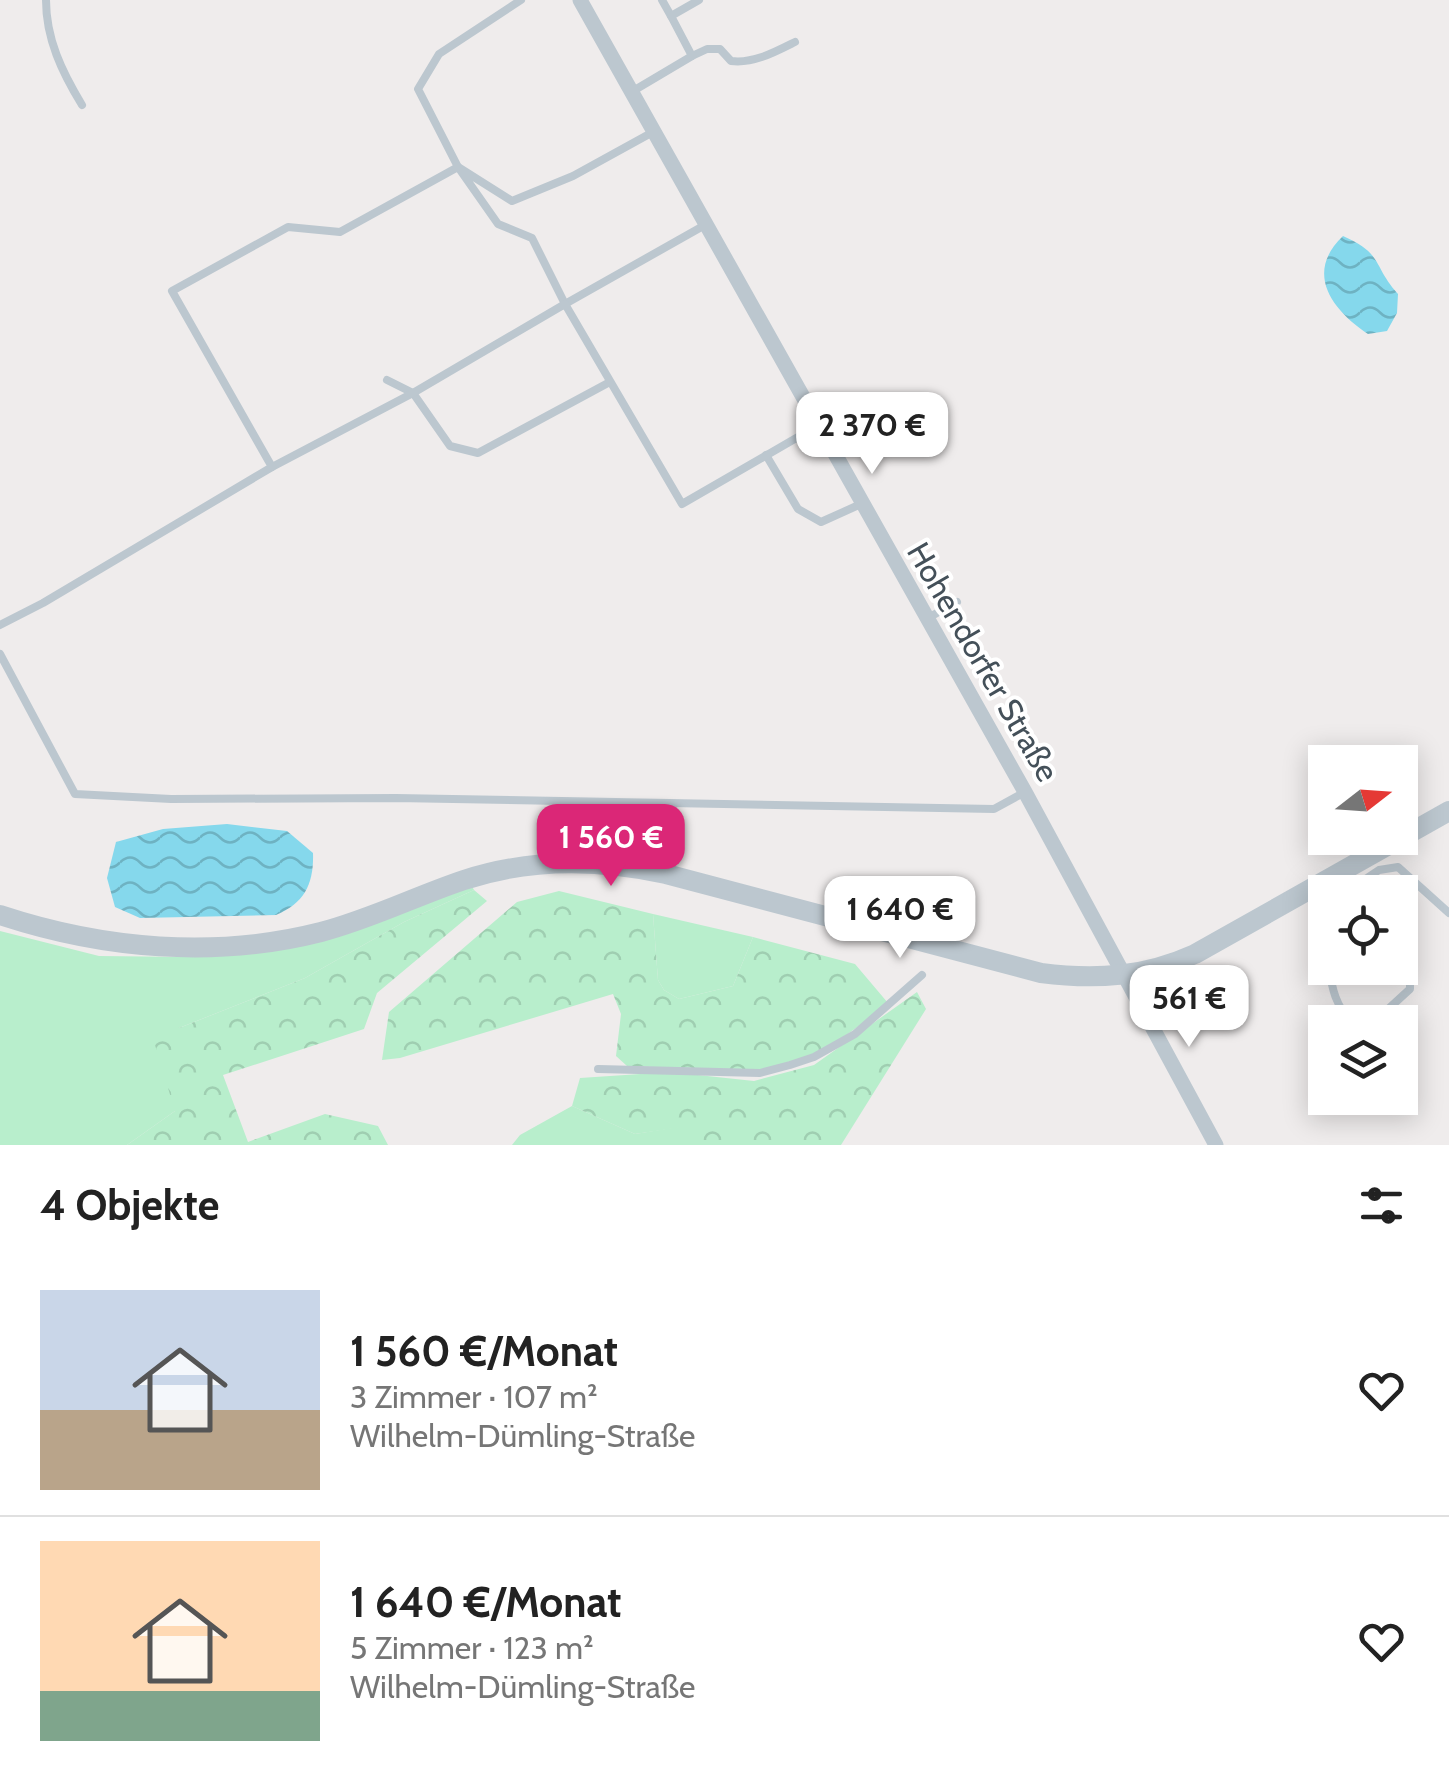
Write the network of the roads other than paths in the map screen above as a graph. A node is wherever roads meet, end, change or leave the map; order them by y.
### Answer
1 (46, 0) edge
2 (520, 0) edge
3 (580, 0) edge
4 (662, 0) edge
5 (698, 0) edge
6 (671, 16) junction
7 (795, 42) dead end
8 (692, 56) junction
9 (631, 92) junction
10 (82, 105) dead end
11 (653, 132) junction
12 (458, 167) junction
13 (705, 225) junction
14 (565, 304) junction
15 (387, 380) dead end
16 (608, 383) junction
17 (413, 392) junction
18 (818, 426) junction
19 (766, 456) junction
20 (272, 466) junction
21 (861, 504) junction
22 (957, 602) dead end
23 (926, 619) junction
24 (0, 626) edge
25 (0, 654) edge
26 (1026, 792) junction
27 (1449, 811) edge
28 (1373, 875) edge
29 (1406, 875) edge
30 (1418, 886) edge
31 (0, 914) edge
32 (1449, 914) edge
33 (922, 975) dead end
34 (1124, 976) junction
35 (1410, 985) edge
36 (1393, 1005) edge
37 (598, 1069) dead end
38 (1216, 1145) edge

1 - 10 lane
2 - 12 lane
3 - 9 street, Hohendorfer Straße
4 - 6 lane
5 - 6 lane
6 - 8 lane
7 - 8 lane
8 - 9 lane
9 - 11 street, Hohendorfer Straße
11 - 12 lane
11 - 13 street, Hohendorfer Straße
12 - 14 lane
12 - 20 lane
13 - 14 lane
13 - 18 street, Hohendorfer Straße
14 - 16 lane
14 - 17 lane
15 - 17 lane
16 - 17 lane
16 - 19 lane
17 - 20 lane
18 - 19 lane
18 - 21 street, Hohendorfer Straße
19 - 21 lane
20 - 24 lane
21 - 23 street, Hohendorfer Straße
22 - 23 lane
23 - 26 street, Hohendorfer Straße
25 - 26 lane
26 - 34 street, Hohendorfer Straße
27 - 34 street
28 - 29 lane
30 - 32 lane
31 - 34 street
33 - 37 lane
34 - 38 street, Hohendorfer Straße
35 - 36 lane

